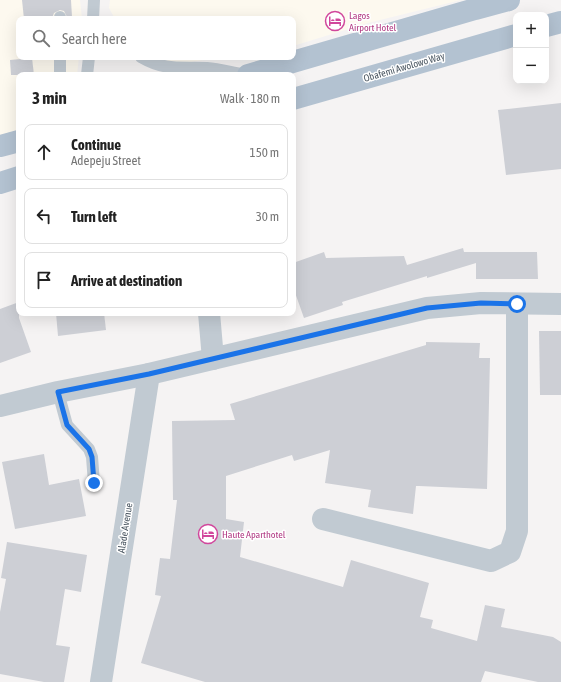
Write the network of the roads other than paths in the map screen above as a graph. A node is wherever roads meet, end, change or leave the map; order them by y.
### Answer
1 (509, 0) edge
2 (561, 22) edge
3 (549, 25) edge
4 (513, 36) edge
5 (60, 60) edge
6 (89, 60) edge
7 (146, 60) edge
8 (60, 72) edge
9 (87, 72) edge
10 (230, 72) edge
11 (257, 72) edge
12 (296, 98) edge
13 (16, 142) edge
14 (0, 146) edge
15 (16, 178) edge
16 (0, 183) edge
17 (517, 304) junction
18 (561, 304) edge
19 (209, 316) edge
20 (213, 359) junction
21 (149, 374) junction
22 (58, 392) junction
23 (0, 406) edge
24 (94, 483) dead end
25 (322, 519) dead end
26 (101, 682) edge

1 - 11 main road
2 - 3 main road
4 - 12 main road, Obafemi Awolowo Way
5 - 8 lane
6 - 9 lane
7 - 10 lane
13 - 14 main road
15 - 16 main road
17 - 18 street
17 - 20 street
17 - 25 street
19 - 20 street
20 - 21 street
21 - 22 street
21 - 26 street, Alade Avenue
22 - 23 street
22 - 24 lane

